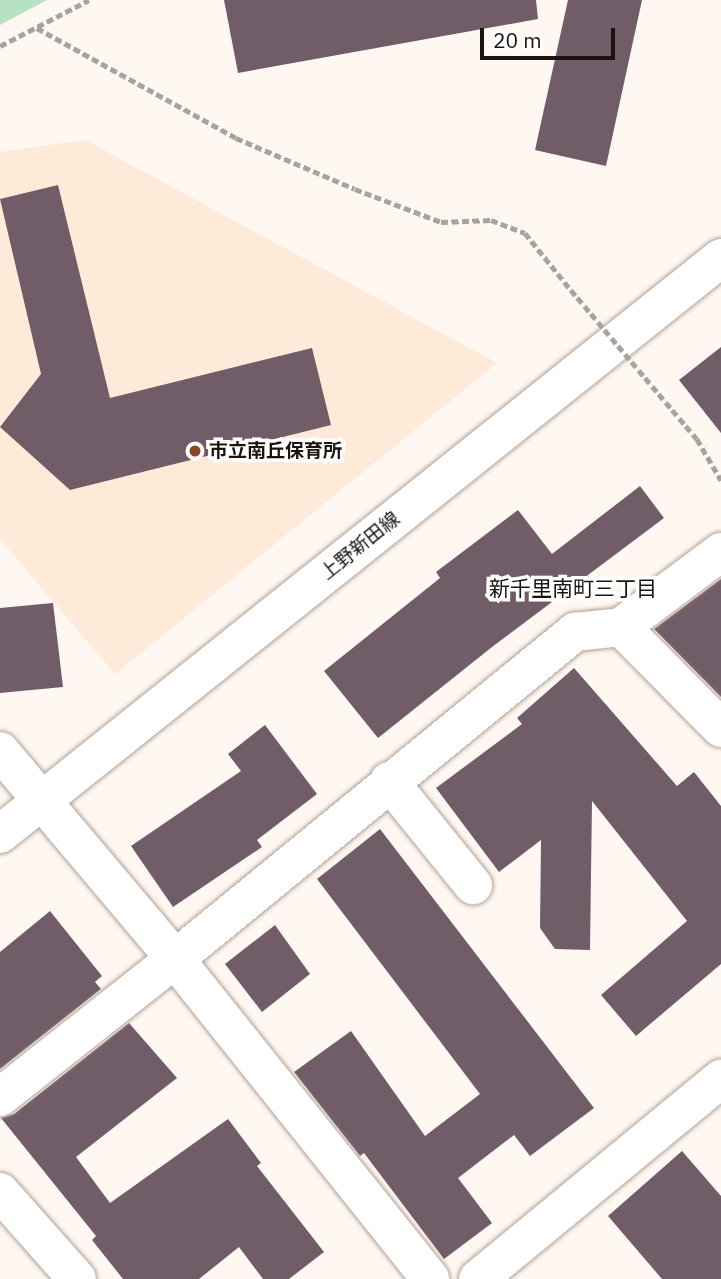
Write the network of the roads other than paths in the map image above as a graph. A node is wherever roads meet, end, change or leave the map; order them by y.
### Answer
1 (721, 258) edge
2 (721, 552) edge
3 (621, 627) junction
4 (721, 728) edge
5 (0, 751) edge
6 (389, 781) junction
7 (40, 801) junction
8 (0, 834) edge
9 (473, 885) dead end
10 (175, 959) junction
11 (721, 1079) edge
12 (0, 1097) edge
13 (0, 1192) edge
14 (78, 1279) edge
15 (430, 1279) edge
16 (478, 1279) edge

1 - 7 street, 上野新田線
2 - 3 street
3 - 4 street
3 - 6 street
5 - 7 street
6 - 9 street
6 - 10 street
7 - 8 street, 上野新田線
7 - 10 street
10 - 12 street
10 - 15 street
11 - 16 street
13 - 14 street

